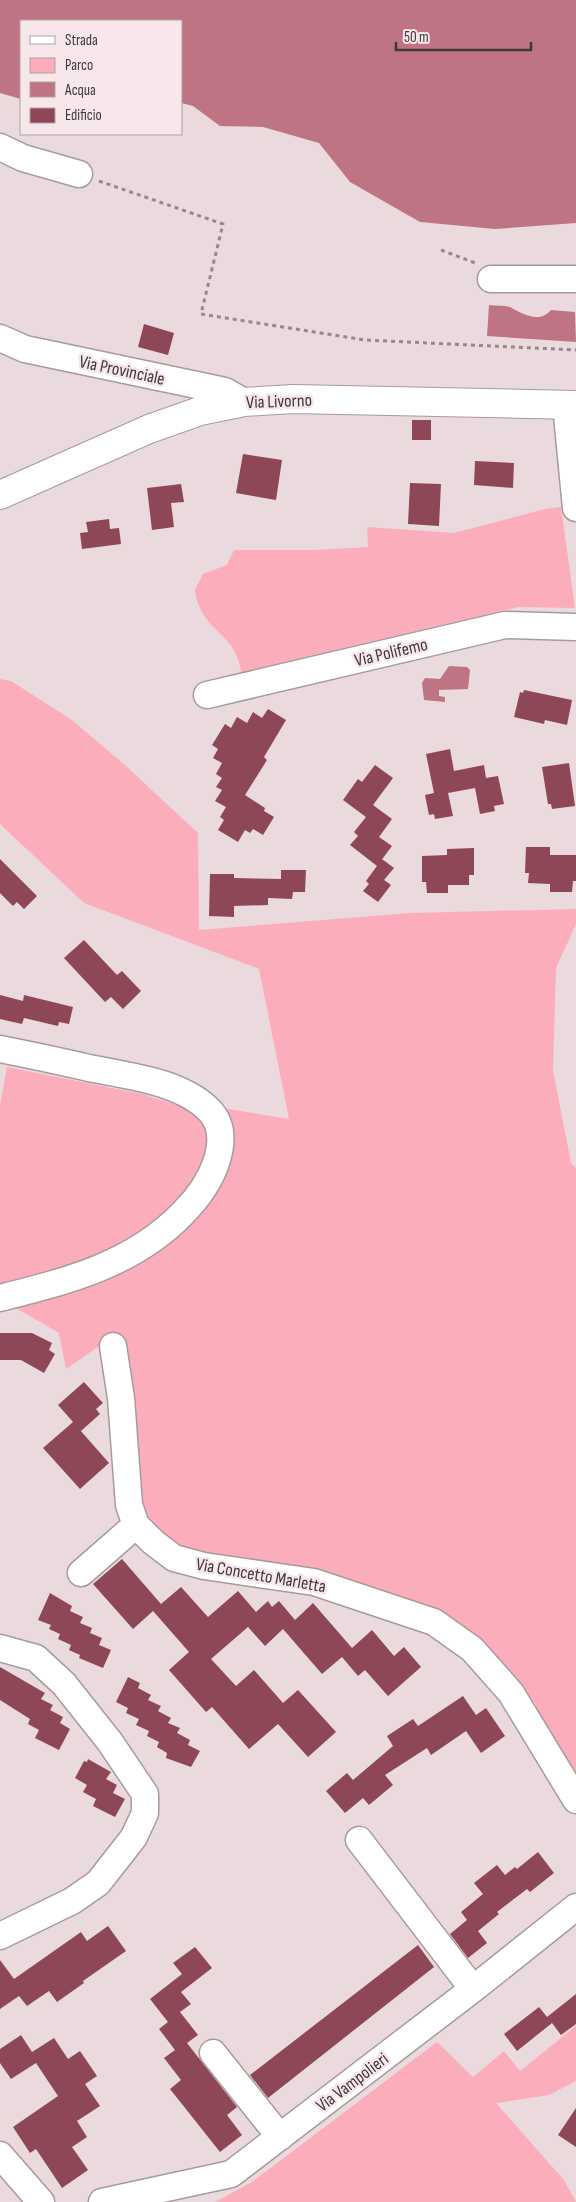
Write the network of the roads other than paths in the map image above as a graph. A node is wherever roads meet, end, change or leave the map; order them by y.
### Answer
1 (0, 147) edge
2 (79, 174) road end
3 (486, 272) road end
4 (576, 279) edge
5 (0, 338) edge
6 (244, 402) junction
7 (571, 405) edge
8 (0, 495) edge
9 (576, 508) edge
10 (576, 627) edge
11 (207, 695) dead end
12 (0, 1049) edge
13 (0, 1298) edge
14 (113, 1346) dead end
15 (136, 1525) junction
16 (81, 1573) dead end
17 (0, 1648) edge
18 (576, 1800) edge
19 (359, 1840) dead end
20 (576, 1906) edge
21 (0, 1936) edge
22 (474, 1989) junction
23 (213, 2053) dead end
24 (280, 2137) junction
25 (0, 2155) edge
26 (40, 2202) edge
27 (102, 2202) edge

1 - 2 street
3 - 4 street
5 - 6 street, Via Provinciale
6 - 7 main road, Via Livorno
6 - 8 main road, Via Livorno
7 - 9 street
10 - 11 street, Via Polifemo
12 - 13 street
14 - 15 street, Via Concetto Marletta
15 - 16 street
15 - 18 street, Via Concetto Marletta
17 - 21 street
19 - 22 street
20 - 22 street, Via Vampolieri
22 - 24 street, Via Vampolieri
23 - 24 street
24 - 27 street, Via Vampolieri
25 - 26 street

